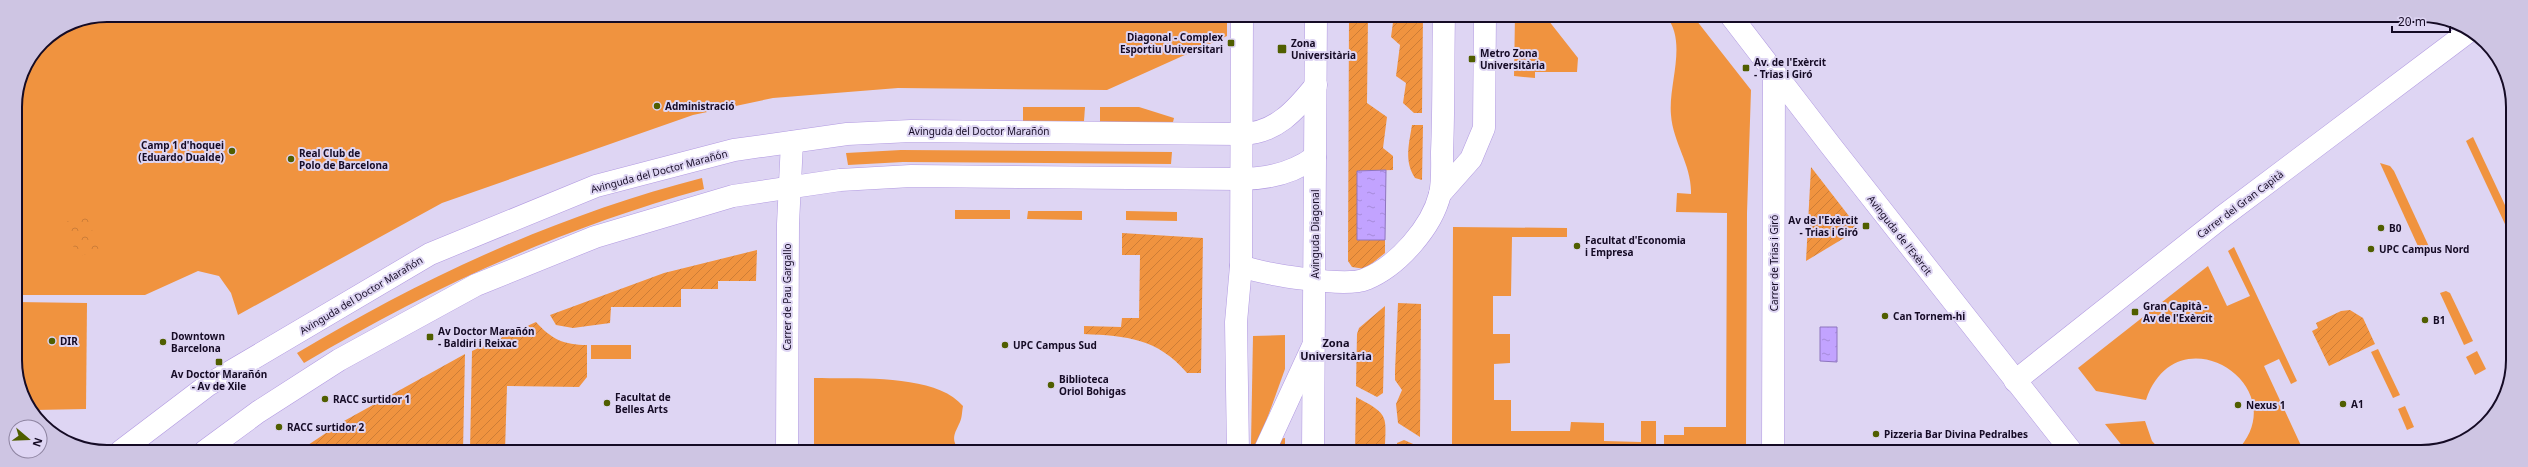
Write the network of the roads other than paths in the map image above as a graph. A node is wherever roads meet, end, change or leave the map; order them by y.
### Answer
1 (1242, 22) edge
2 (1316, 22) edge
3 (1444, 22) edge
4 (1485, 22) edge
5 (1735, 22) edge
6 (2465, 34) edge
7 (1774, 74) junction
8 (1316, 85) junction
9 (1241, 134) junction
10 (792, 142) junction
11 (1315, 157) junction
12 (1241, 179) junction
13 (790, 188) junction
14 (1440, 194) junction
15 (1241, 266) junction
16 (1314, 280) junction
17 (1314, 343) junction
18 (2015, 381) junction
19 (129, 445) edge
20 (213, 445) edge
21 (787, 445) edge
22 (1238, 445) edge
23 (1267, 445) edge
24 (1313, 445) edge
25 (1773, 445) edge
26 (2066, 445) edge

1 - 9 street
2 - 8 street, Avinguda Diagonal
3 - 14 street
4 - 14 street
5 - 7 street, Avinguda de l'Exèrcit
6 - 18 street, Carrer del Gran Capità
7 - 18 street, Avinguda de l'Exèrcit
7 - 25 street, Carrer de Trias i Giró
8 - 9 street, Avinguda del Doctor Marañón
8 - 11 street, Avinguda Diagonal
9 - 10 street, Avinguda del Doctor Marañón
9 - 12 street
10 - 13 street, Carrer de Pau Gargallo
10 - 19 street, Avinguda del Doctor Marañón
11 - 12 street
11 - 16 street, Avinguda Diagonal
12 - 13 street
12 - 15 street
13 - 20 street
13 - 21 street, Carrer de Pau Gargallo
14 - 16 street
15 - 16 street
15 - 22 street
16 - 17 street, Avinguda Diagonal
17 - 23 street
17 - 24 street, Avinguda Diagonal
18 - 26 street, Avinguda de l'Exèrcit

